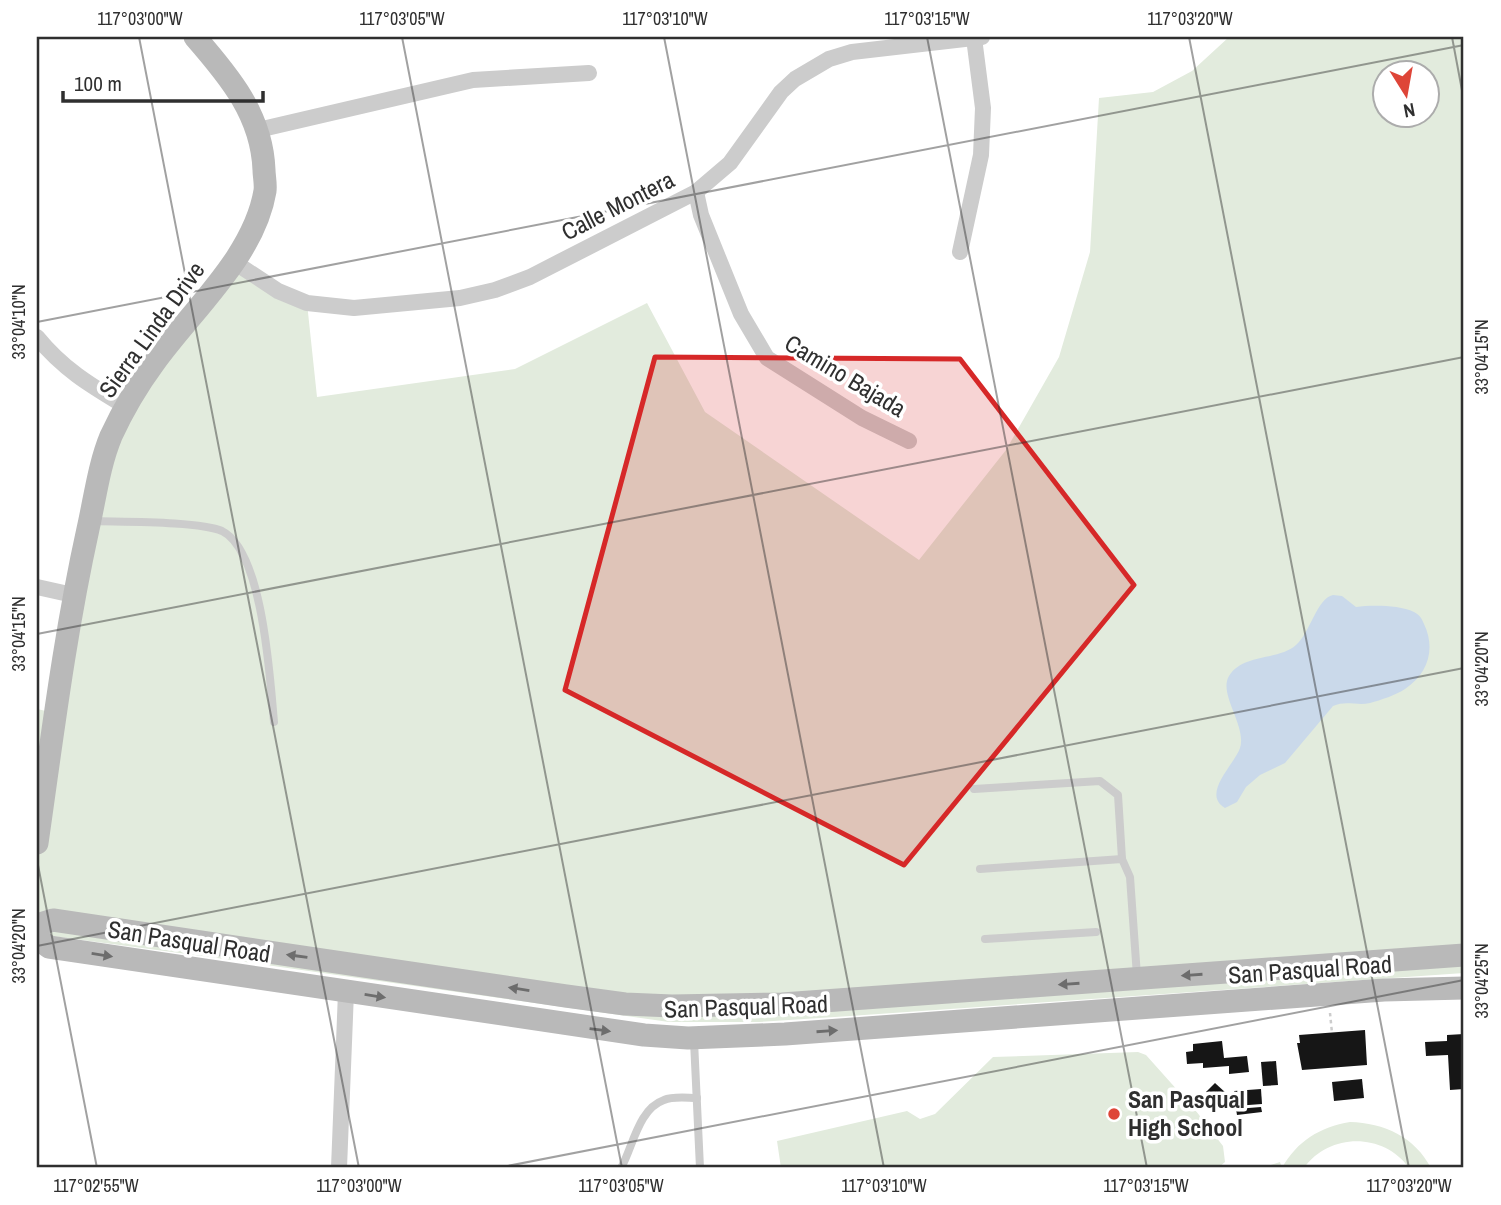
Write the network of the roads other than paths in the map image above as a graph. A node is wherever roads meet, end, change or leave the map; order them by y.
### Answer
1 (195, 37) edge
2 (978, 37) edge
3 (589, 73) dead end
4 (258, 130) junction
5 (696, 192) junction
6 (960, 252) dead end
7 (234, 262) junction
8 (37, 337) edge
9 (125, 406) junction
10 (909, 441) dead end
11 (90, 521) junction
12 (37, 587) edge
13 (73, 596) junction
14 (274, 722) dead end
15 (974, 789) dead end
16 (37, 843) edge
17 (1122, 859) junction
18 (980, 869) dead end
19 (37, 925) edge
20 (1096, 932) dead end
21 (37, 938) edge
22 (985, 939) dead end
23 (1464, 955) edge
24 (1137, 979) junction
25 (1464, 988) edge
26 (346, 992) junction
27 (1139, 1008) junction
28 (694, 1038) junction
29 (697, 1098) junction
30 (339, 1168) edge
31 (621, 1168) edge
32 (700, 1168) edge

1 - 4 main road, Sierra Linda Drive
2 - 5 street, Calle Montera
2 - 6 street
3 - 4 street
4 - 7 main road, Sierra Linda Drive
5 - 7 street, Calle Montera
5 - 10 street, Camino Bajada
7 - 9 main road, Sierra Linda Drive
8 - 9 street
9 - 11 main road, Sierra Linda Drive
11 - 13 main road, Sierra Linda Drive
11 - 14 lane
12 - 13 street
13 - 16 main road, Sierra Linda Drive
15 - 17 lane
17 - 18 lane
17 - 24 lane
24 -> 19 main road, San Pasqual Road
20 - 22 lane
21 -> 26 main road, San Pasqual Road
23 -> 24 main road, San Pasqual Road
24 - 27 street
25 - 27 main road, San Pasqual Road
26 -> 28 main road, San Pasqual Road
26 - 30 street
28 -> 27 main road, San Pasqual Road
28 - 29 lane
29 - 31 lane
29 - 32 lane

